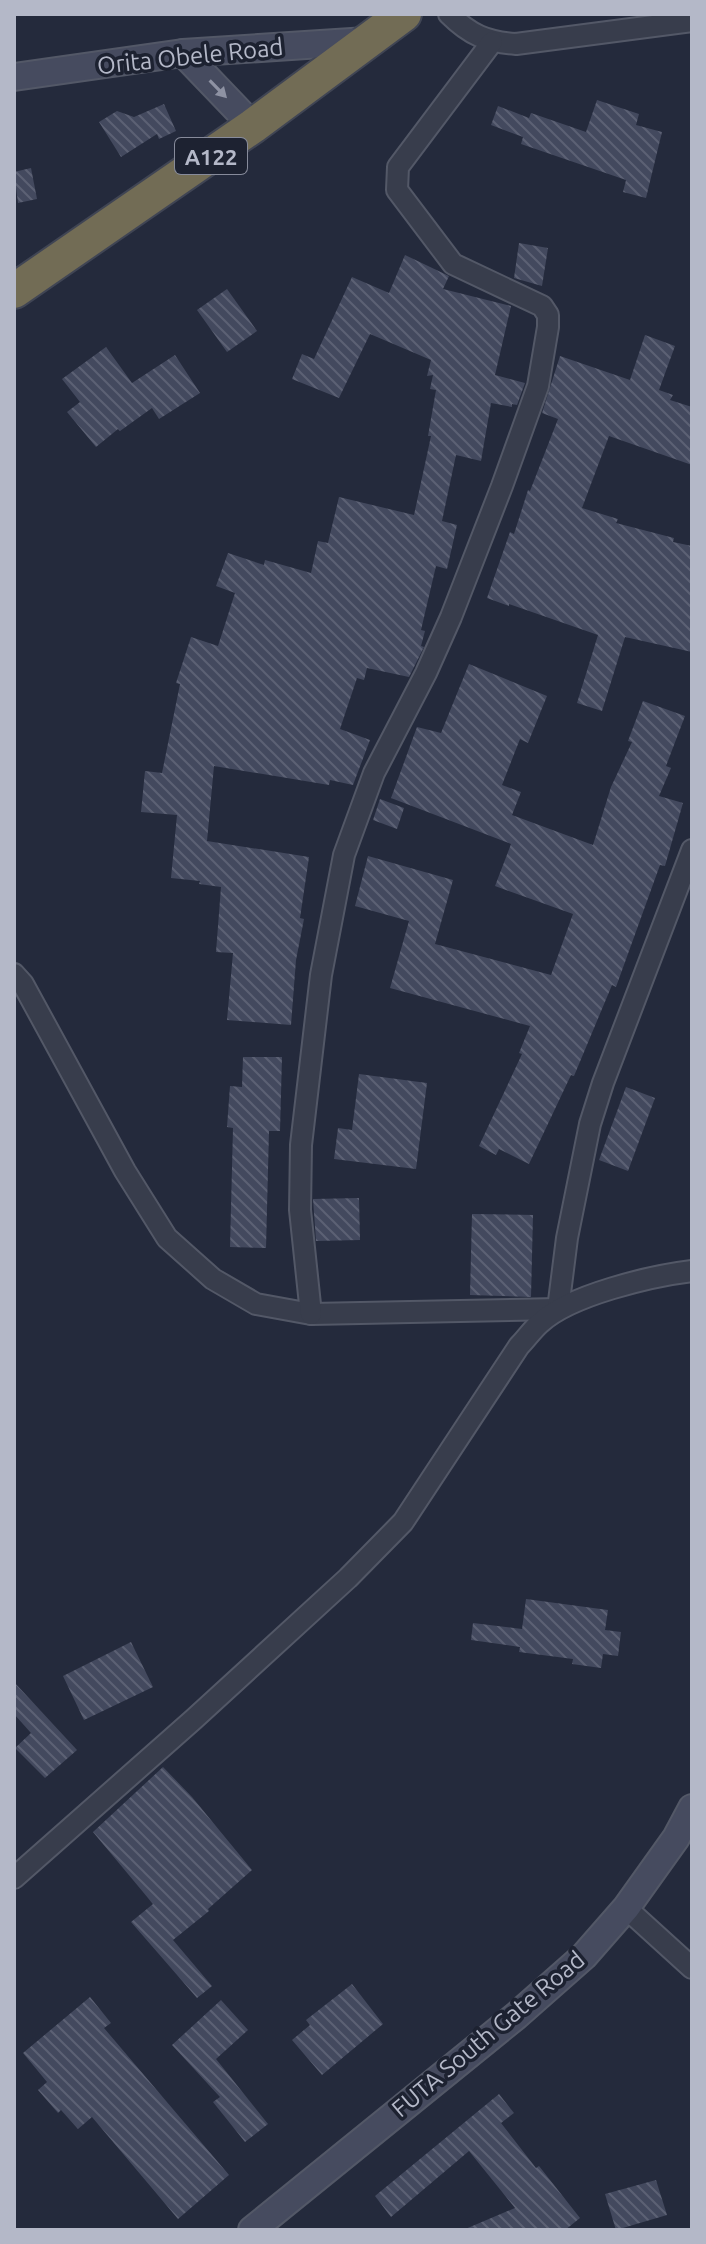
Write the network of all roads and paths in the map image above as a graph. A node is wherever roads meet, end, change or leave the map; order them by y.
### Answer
1 (449, 14) edge
2 (400, 15) edge
3 (692, 21) edge
4 (367, 41) junction
5 (492, 42) junction
6 (183, 53) junction
7 (14, 77) edge
8 (253, 126) junction
9 (14, 291) edge
10 (692, 850) edge
11 (14, 974) edge
12 (692, 1271) edge
13 (558, 1309) junction
14 (311, 1314) junction
15 (692, 1808) edge
16 (14, 1878) edge
17 (626, 1908) junction
18 (692, 1968) edge
19 (252, 2230) edge

1 - 5 street
2 - 4 highway, A122
3 - 5 street
4 - 6 main road, Orita Obele Road
4 - 8 highway, A122
5 - 14 street
6 - 7 main road, Orita Obele Road
6 -> 8 main road
8 - 9 highway, A122
10 - 13 street
11 - 14 street
12 - 13 street
13 - 14 street
13 - 16 street
15 - 17 main road, FUTA South Gate Road
17 - 18 street
17 - 19 main road, FUTA South Gate Road

